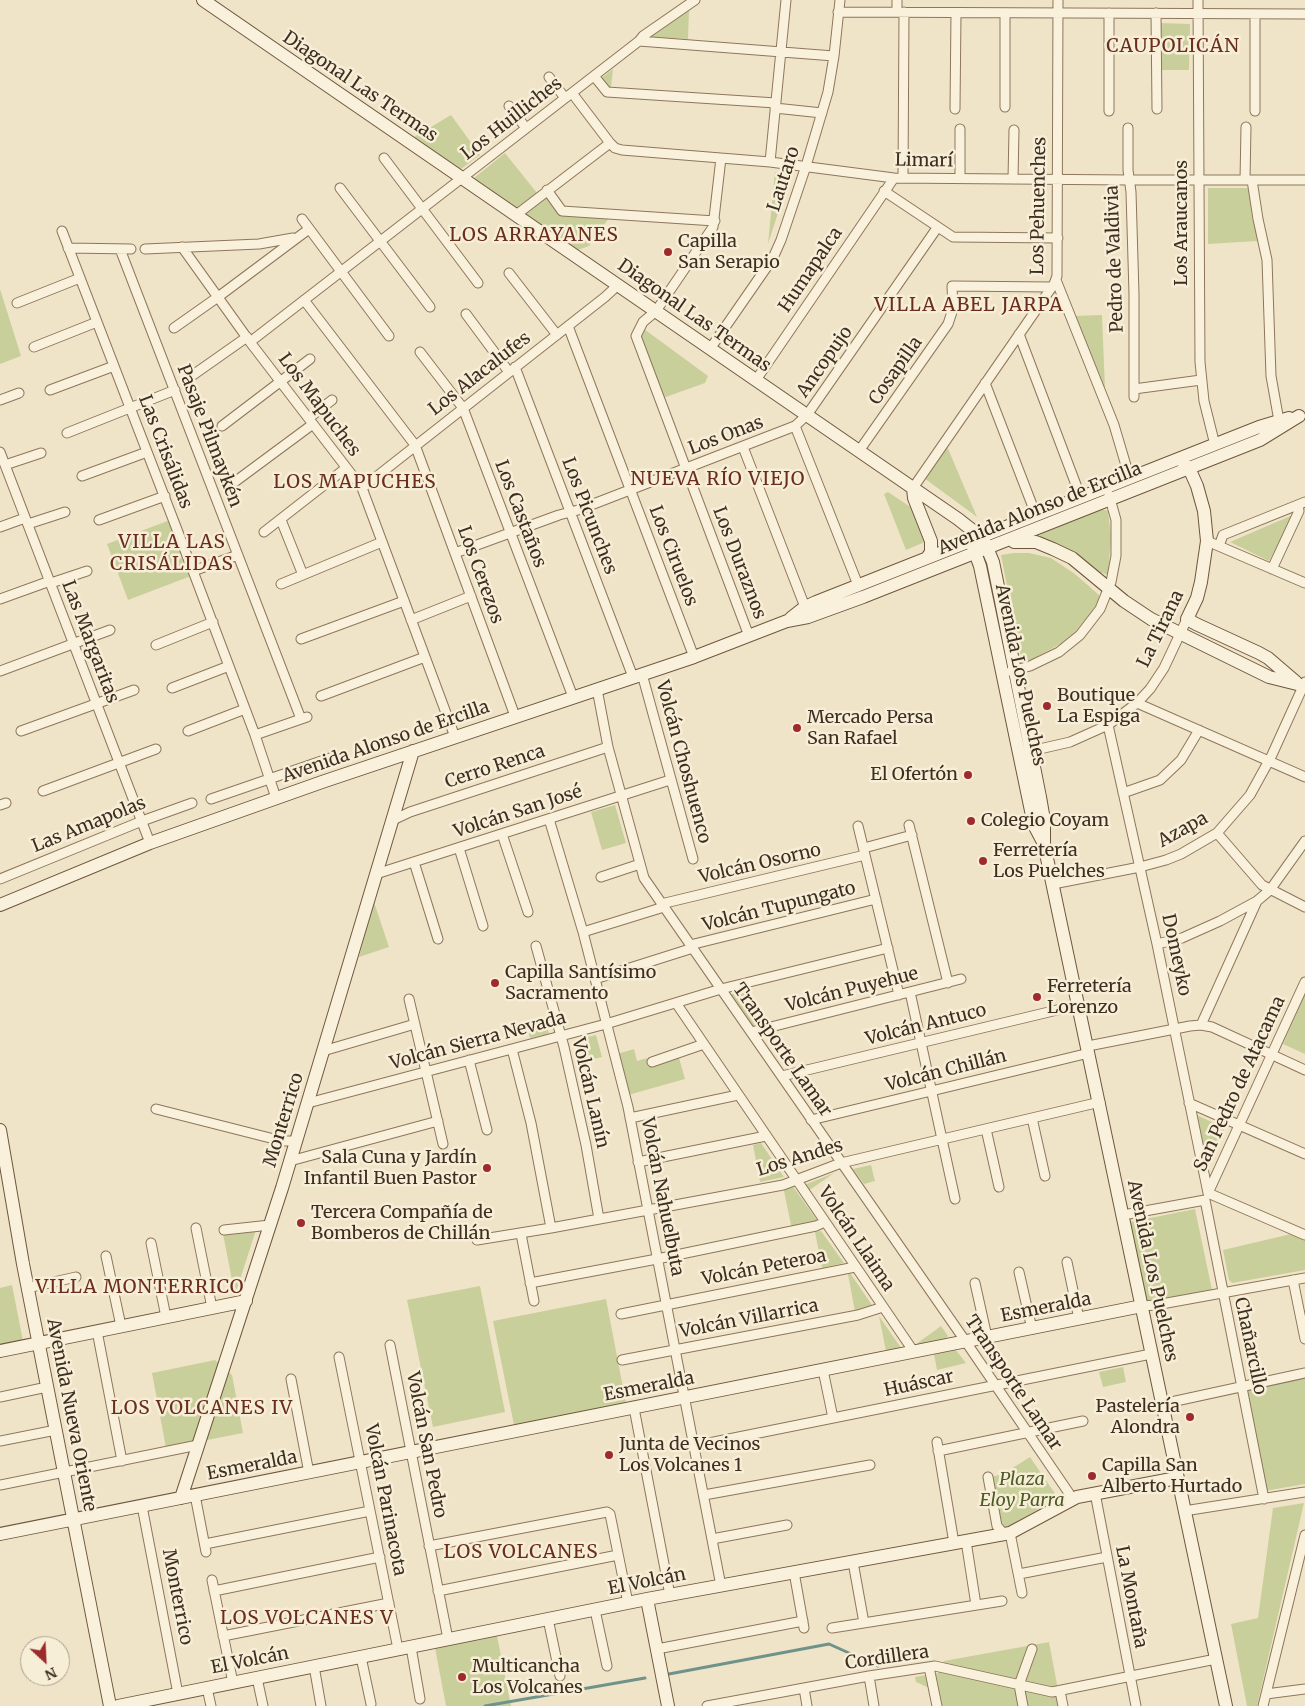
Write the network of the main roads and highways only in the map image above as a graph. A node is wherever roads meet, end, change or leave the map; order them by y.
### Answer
1 (203, 0) edge
2 (1302, 414) edge
3 (1172, 462) junction
4 (1189, 468) junction
5 (914, 488) junction
6 (1109, 494) junction
7 (975, 540) junction
8 (1006, 542) junction
9 (982, 551) junction
10 (927, 558) junction
11 (787, 621) junction
12 (1008, 671) junction
13 (1303, 684) edge
14 (413, 751) junction
15 (1044, 844) junction
16 (1, 903) edge
17 (0, 1130) edge
18 (246, 1301) junction
19 (1142, 1306) junction
20 (38, 1343) junction
21 (0, 1351) edge
22 (1177, 1478) junction
23 (181, 1498) junction
24 (74, 1520) junction
25 (0, 1534) edge
26 (647, 1599) junction
27 (161, 1702) edge
28 (110, 1706) edge
29 (118, 1706) edge
30 (668, 1706) edge
31 (1226, 1706) edge

1 - 5 main road, Diagonal Las Termas
2 - 3 main road, Avenida Alonso de Ercilla
2 - 4 main road, Avenida Alonso de Ercilla
3 - 4 main road
3 - 6 main road, Avenida Alonso de Ercilla
4 - 6 main road, Avenida Alonso de Ercilla
4 - 13 main road, La Tirana
5 - 7 main road, Diagonal Las Termas
5 - 10 main road
6 - 7 main road, Avenida Alonso de Ercilla
6 - 8 main road, Avenida Alonso de Ercilla
7 - 9 main road, Diagonal Las Termas
7 - 10 main road, Avenida Alonso de Ercilla
8 - 9 main road, Avenida Alonso de Ercilla
8 - 13 main road
9 - 11 main road, Avenida Alonso de Ercilla
9 - 12 main road, Avenida Los Puelches
10 - 11 main road, Avenida Alonso de Ercilla
11 - 14 main road, Avenida Alonso de Ercilla
12 - 15 main road, Avenida Los Puelches
12 - 15 main road, Avenida Los Puelches
14 - 16 main road, Avenida Alonso de Ercilla
14 - 18 main road, Monterrico
15 - 19 main road, Avenida Los Puelches
17 - 20 main road, Avenida Nueva Oriente
18 - 20 main road
18 - 23 main road, Monterrico
19 - 22 main road, Avenida Los Puelches
19 - 23 main road, Esmeralda
20 - 21 main road
20 - 24 main road, Avenida Nueva Oriente
22 - 26 main road, El Volcán
22 - 31 main road, Avenida Los Puelches
23 - 24 main road, Esmeralda
24 - 25 main road, Esmeralda
24 - 28 main road, Avenida Nueva Oriente
26 - 27 main road, El Volcán
26 - 30 main road
27 - 29 main road, El Volcán

